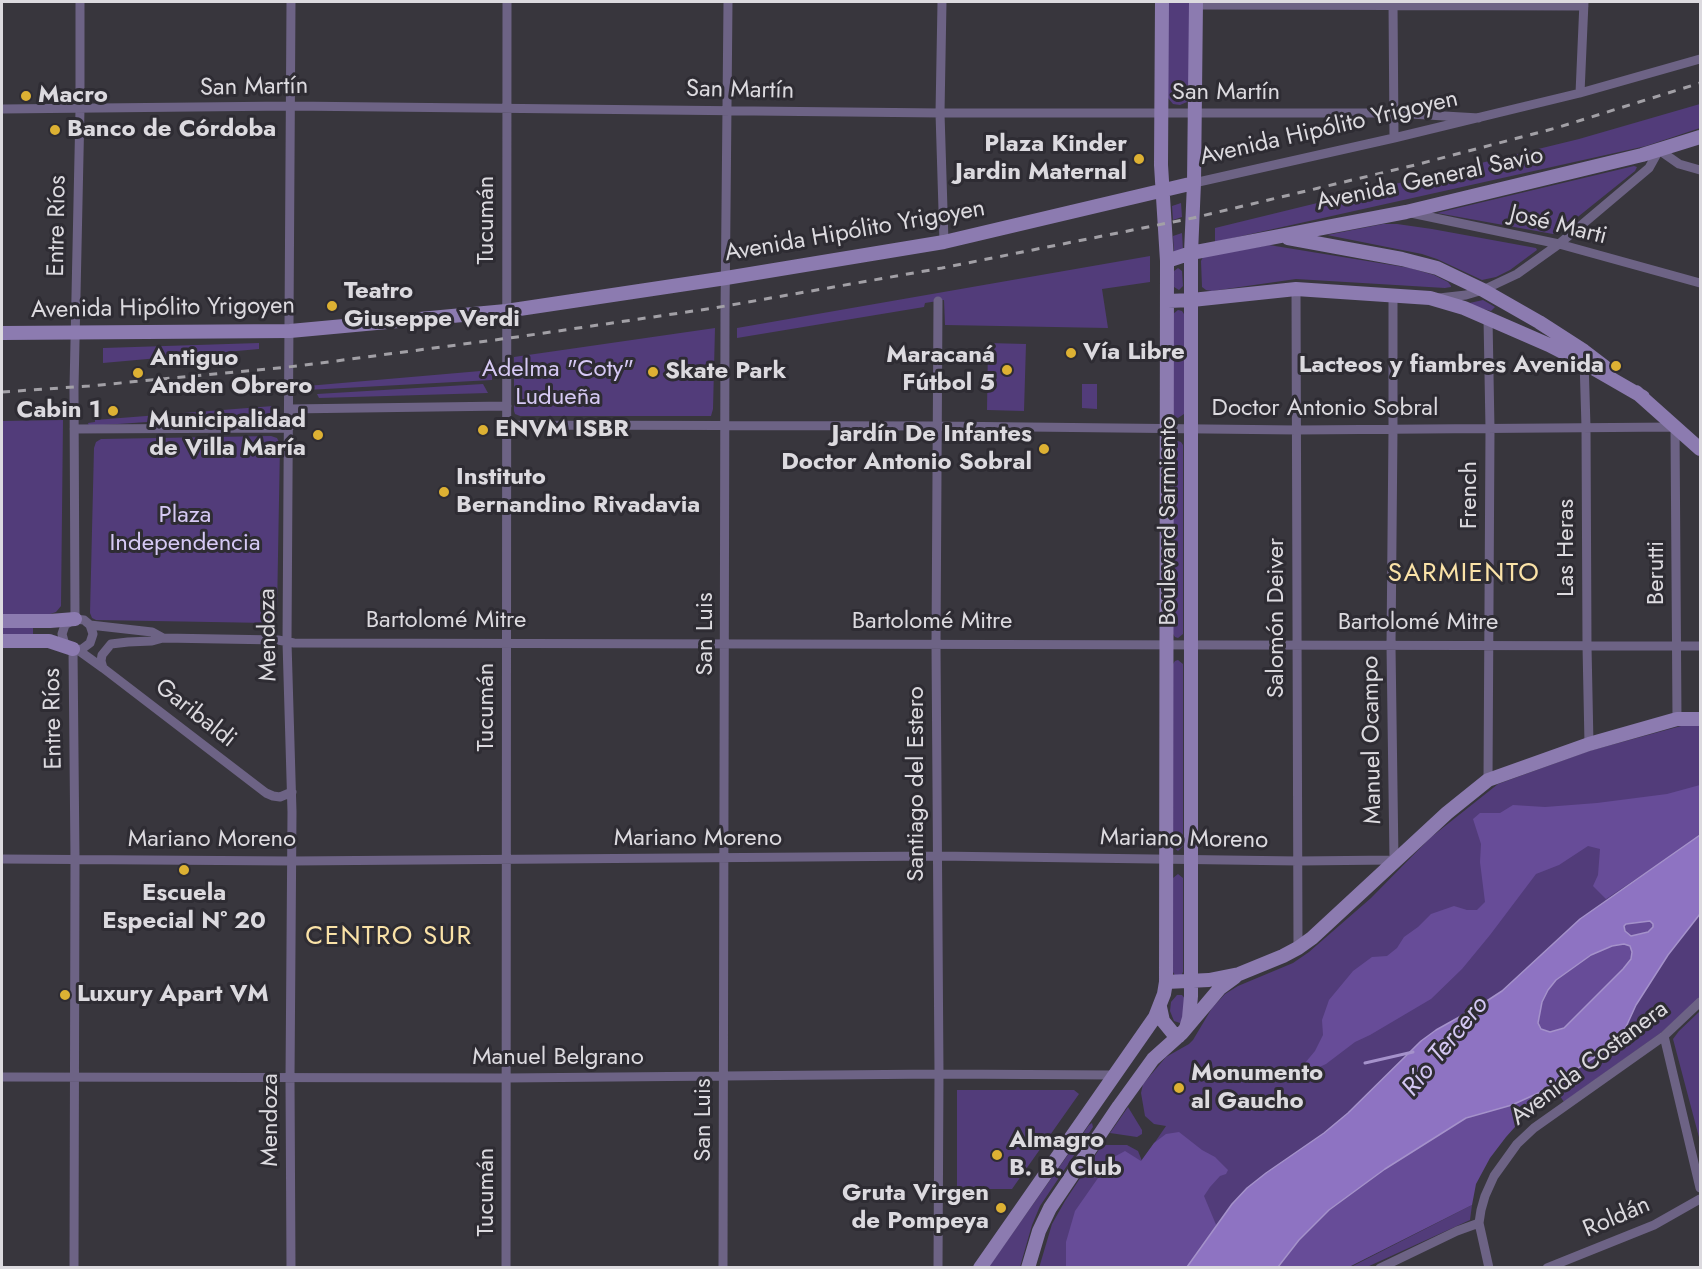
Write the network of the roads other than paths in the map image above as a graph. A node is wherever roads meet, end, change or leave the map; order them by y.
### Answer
1 (80, 2) edge
2 (291, 2) edge
3 (507, 2) edge
4 (729, 2) edge
5 (942, 2) edge
6 (1162, 2) edge
7 (1196, 3) edge
8 (1393, 3) edge
9 (1584, 4) edge
10 (1701, 59) edge
11 (1580, 93) junction
12 (290, 106) junction
13 (80, 109) junction
14 (507, 109) junction
15 (2, 110) edge
16 (728, 110) junction
17 (1160, 112) junction
18 (940, 113) junction
19 (1195, 113) junction
20 (1393, 113) junction
21 (1479, 117) junction
22 (1701, 137) edge
23 (1394, 138) junction
24 (1659, 150) junction
25 (1701, 170) edge
26 (1194, 183) junction
27 (1163, 191) junction
28 (1406, 212) junction
29 (1278, 236) junction
30 (944, 242) junction
31 (1559, 244) junction
32 (1191, 253) junction
33 (1167, 261) junction
34 (726, 278) junction
35 (1696, 282) edge
36 (1296, 289) junction
37 (1701, 289) edge
38 (1483, 290) junction
39 (1393, 295) junction
40 (1430, 298) junction
41 (938, 300) dead end
42 (1192, 300) junction
43 (1167, 301) junction
44 (506, 311) junction
45 (1488, 318) junction
46 (290, 331) junction
47 (2, 333) edge
48 (75, 333) junction
49 (1584, 357) junction
50 (507, 406) junction
51 (289, 409) junction
52 (507, 426) junction
53 (725, 426) junction
54 (937, 426) junction
55 (1586, 427) junction
56 (1676, 427) junction
57 (289, 428) junction
58 (74, 429) junction
59 (1167, 429) junction
60 (1191, 429) junction
61 (1297, 429) junction
62 (1393, 429) junction
63 (1490, 429) junction
64 (1701, 449) edge
65 (75, 619) junction
66 (2, 621) edge
67 (90, 625) junction
68 (163, 638) junction
69 (2, 641) edge
70 (287, 642) junction
71 (507, 644) junction
72 (725, 644) junction
73 (936, 645) junction
74 (1167, 645) junction
75 (1192, 645) junction
76 (1297, 645) junction
77 (1391, 646) junction
78 (1489, 646) junction
79 (1587, 646) junction
80 (1677, 646) junction
81 (1701, 646) edge
82 (75, 650) junction
83 (103, 668) junction
84 (1677, 719) junction
85 (1701, 719) edge
86 (1589, 744) junction
87 (1488, 780) junction
88 (292, 792) junction
89 (938, 856) junction
90 (725, 858) junction
91 (1166, 858) junction
92 (2, 859) edge
93 (75, 859) junction
94 (507, 859) junction
95 (1191, 859) junction
96 (1394, 860) junction
97 (292, 861) junction
98 (1298, 861) junction
99 (1298, 948) junction
100 (1239, 974) junction
101 (1190, 981) junction
102 (1166, 982) junction
103 (1701, 1002) edge
104 (1160, 1007) junction
105 (1182, 1032) junction
106 (1664, 1036) junction
107 (939, 1074) junction
108 (1114, 1074) junction
109 (2, 1077) edge
110 (76, 1077) junction
111 (724, 1077) junction
112 (290, 1078) junction
113 (507, 1078) junction
114 (1087, 1113) junction
115 (1105, 1125) junction
116 (1701, 1188) edge
117 (1701, 1199) edge
118 (1479, 1223) junction
119 (74, 1268) edge
120 (291, 1268) edge
121 (506, 1268) edge
122 (723, 1268) edge
123 (939, 1268) edge
124 (980, 1268) edge
125 (1028, 1268) edge
126 (1380, 1268) edge
127 (1489, 1268) edge
128 (1547, 1268) edge

1 - 13 street, Entre Ríos
2 - 12 street, Mendoza
3 - 14 street, Tucumán
4 - 16 street, San Luis
5 - 18 street
6 - 17 main road, Boulevard Sarmiento
7 - 8 street
7 - 19 main road, Boulevard Sarmiento
8 - 9 street
8 - 20 street
9 - 11 street
10 - 11 street, Avenida Hipólito Yrigoyen
11 - 21 street, Avenida Hipólito Yrigoyen
12 - 13 street, San Martín
12 - 14 street, San Martín
12 - 46 street, Mendoza
13 - 15 street, San Martín
13 - 48 street, Entre Ríos
14 - 16 street, San Martín
14 - 44 street, Tucumán
16 - 18 street, San Martín
16 - 34 street, San Luis
17 - 18 street, San Martín
17 - 19 street, San Martín
17 - 27 main road, Boulevard Sarmiento
18 - 30 street
19 - 20 street, San Martín
19 - 26 main road, Boulevard Sarmiento
20 - 21 street, San Martín
20 - 23 street
21 - 23 street, Avenida Hipólito Yrigoyen
22 - 24 main road, Avenida General Savio
23 - 26 street, Avenida Hipólito Yrigoyen
24 - 25 street
24 - 28 main road, Avenida General Savio
24 - 31 street
26 - 27 main road, Avenida Hipólito Yrigoyen
26 - 32 main road, Boulevard Sarmiento
27 - 30 main road, Avenida Hipólito Yrigoyen
27 - 33 main road, Boulevard Sarmiento
28 - 29 main road, Avenida General Savio
28 - 31 street, José Marti
29 - 32 main road, Avenida General Savio
29 - 38 main road
30 - 34 main road, Avenida Hipólito Yrigoyen
31 - 35 street, José Marti
31 - 38 street
32 - 33 main road, Avenida General Savio
32 - 42 main road, Boulevard Sarmiento
33 - 43 main road, Boulevard Sarmiento
34 - 44 main road, Avenida Hipólito Yrigoyen
34 - 53 street, San Luis
35 - 37 street
36 - 39 main road
36 - 42 main road
36 - 61 street, Salomón Deiver
38 - 40 street
38 - 49 main road
39 - 40 main road
39 - 62 street, Manuel Ocampo
40 - 45 main road
41 - 54 street, Santiago del Estero
42 - 43 main road
42 - 60 main road, Boulevard Sarmiento
43 - 59 main road, Boulevard Sarmiento
44 - 46 main road, Avenida Hipólito Yrigoyen
44 - 50 street, Tucumán
45 - 49 main road
45 - 63 street, French
46 - 48 main road, Avenida Hipólito Yrigoyen
46 - 51 street, Mendoza
47 - 48 main road, Avenida Hipólito Yrigoyen
48 - 58 street, Entre Ríos
49 - 55 street, Las Heras
49 - 56 main road
50 - 51 street
50 - 52 street, Tucumán
51 - 57 street, Mendoza
52 - 53 street, Doctor Antonio Sobral
52 - 71 street, Tucumán
53 - 54 street, Doctor Antonio Sobral
53 - 72 street, San Luis
54 - 59 street, Doctor Antonio Sobral
54 - 73 street, Santiago del Estero
55 - 56 street, Doctor Antonio Sobral
55 - 63 street, Doctor Antonio Sobral
55 - 79 street, Las Heras
56 - 64 main road
56 - 80 street, Berutti
57 - 58 street
57 - 70 street, Mendoza
58 - 65 street, Entre Ríos
59 - 60 street, Doctor Antonio Sobral
59 - 74 main road, Boulevard Sarmiento
60 - 61 street, Doctor Antonio Sobral
60 - 75 main road, Boulevard Sarmiento
61 - 62 street, Doctor Antonio Sobral
61 - 76 street, Salomón Deiver
62 - 63 street, Doctor Antonio Sobral
62 - 77 street, Manuel Ocampo
63 - 78 street, French
65 - 66 main road, Bartolomé Mitre
65 - 67 street, Bartolomé Mitre
65 - 82 street, Entre Ríos
67 - 68 street, Bartolomé Mitre
67 - 82 street
68 - 70 street, Bartolomé Mitre
68 - 83 street, Bartolomé Mitre
69 - 82 main road
70 - 71 street, Bartolomé Mitre
70 - 88 street, Mendoza
71 - 72 street, Bartolomé Mitre
71 - 94 street, Tucumán
72 - 73 street, Bartolomé Mitre
72 - 90 street, San Luis
73 - 74 street, Bartolomé Mitre
73 - 89 street, Santiago del Estero
74 - 75 street, Bartolomé Mitre
74 - 91 main road, Boulevard Sarmiento
75 - 76 street, Bartolomé Mitre
75 - 95 main road, Boulevard Sarmiento
76 - 77 street, Bartolomé Mitre
76 - 98 street, Salomón Deiver
77 - 78 street, Bartolomé Mitre
77 - 96 street, Manuel Ocampo
78 - 79 street, Bartolomé Mitre
78 - 87 street, French
79 - 80 street, Bartolomé Mitre
79 - 86 street, Las Heras
80 - 81 street, Bartolomé Mitre
80 - 84 street, Berutti
82 - 83 street, Garibaldi
82 - 93 street, Entre Ríos
83 - 88 street, Garibaldi
84 - 85 main road
84 - 86 main road
86 - 87 main road
87 - 96 main road
88 - 97 street, Mendoza
89 - 90 street, Mariano Moreno
89 - 91 street, Mariano Moreno
89 - 107 street, Santiago del Estero
90 - 94 street, Mariano Moreno
90 - 111 street, San Luis
91 - 95 street, Mariano Moreno
91 - 102 main road, Boulevard Sarmiento
92 - 93 street, Mariano Moreno
93 - 97 street, Mariano Moreno
93 - 110 street, Entre Ríos
94 - 97 street, Mariano Moreno
94 - 113 street, Tucumán
95 - 98 street, Mariano Moreno
95 - 101 main road, Boulevard Sarmiento
96 - 98 street, Mariano Moreno
96 - 99 main road
97 - 112 street, Mendoza
98 - 99 street, Salomón Deiver
99 - 100 main road
100 - 101 main road
100 - 105 main road
101 - 102 main road
101 - 105 main road, Boulevard Sarmiento
102 - 104 main road, Boulevard Sarmiento
103 - 106 street, Avenida Costanera
104 - 105 main road
104 - 108 main road, Boulevard Sarmiento
105 - 115 main road
106 - 116 street
106 - 118 street, Avenida Costanera
107 - 108 street, Manuel Belgrano
107 - 111 street, Manuel Belgrano
107 - 123 street, Santiago del Estero
108 - 114 main road, Boulevard Sarmiento
109 - 110 street, Manuel Belgrano
110 - 112 street, Manuel Belgrano
110 - 119 street, Entre Ríos
111 - 113 street, Manuel Belgrano
111 - 122 street, San Luis
112 - 113 street, Manuel Belgrano
112 - 120 street, Mendoza
113 - 121 street, Tucumán
114 - 115 main road
114 - 124 main road, Boulevard Sarmiento
115 - 125 main road
117 - 128 street, Roldán
118 - 126 street
118 - 127 street

